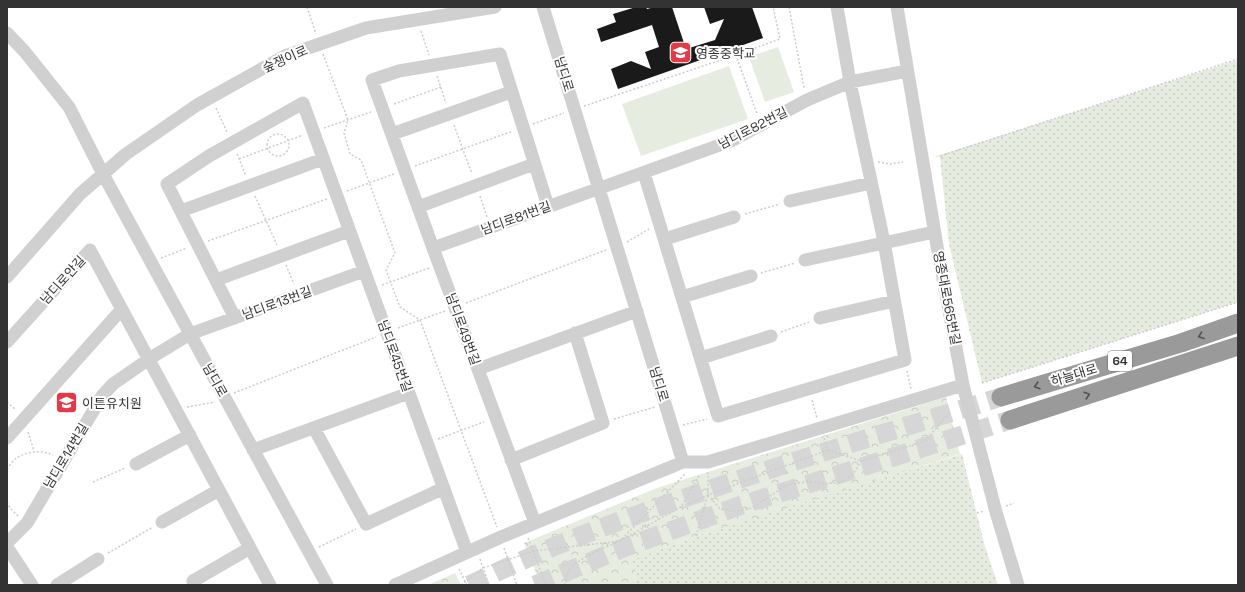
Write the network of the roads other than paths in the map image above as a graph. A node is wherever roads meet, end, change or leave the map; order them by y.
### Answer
1 (495, 7) edge
2 (544, 7) edge
3 (837, 7) edge
4 (897, 7) edge
5 (7, 33) edge
6 (907, 71) junction
7 (850, 82) junction
8 (511, 92) junction
9 (392, 134) junction
10 (323, 159) junction
11 (534, 164) junction
12 (644, 172) junction
13 (103, 174) junction
14 (872, 183) junction
15 (599, 188) junction
16 (790, 201) road end
17 (548, 206) junction
18 (418, 207) junction
19 (181, 211) junction
20 (734, 218) road end
21 (349, 231) junction
22 (934, 232) junction
23 (664, 239) junction
24 (884, 242) junction
25 (433, 248) junction
26 (805, 260) road end
27 (364, 271) junction
28 (751, 276) road end
29 (7, 277) edge
30 (216, 280) junction
31 (682, 297) junction
32 (894, 301) junction
33 (122, 309) junction
34 (637, 311) junction
35 (235, 318) junction
36 (820, 318) road end
37 (1238, 323) edge
38 (575, 333) junction
39 (190, 334) junction
40 (771, 336) road end
41 (7, 342) edge
42 (1238, 346) edge
43 (701, 358) junction
44 (149, 359) junction
45 (478, 369) junction
46 (963, 385) junction
47 (409, 393) junction
48 (1001, 397) tunnel mouth
49 (1010, 420) tunnel mouth
50 (314, 428) junction
51 (190, 435) junction
52 (7, 438) edge
53 (254, 450) junction
54 (512, 460) junction
55 (683, 462) junction
56 (136, 464) road end
57 (444, 488) junction
58 (219, 490) junction
59 (162, 522) road end
60 (529, 525) junction
61 (7, 543) edge
62 (7, 547) edge
63 (250, 548) junction
64 (472, 550) junction
65 (98, 559) road end
66 (193, 581) dead end
67 (32, 585) edge
68 (57, 585) edge
69 (270, 585) edge
70 (327, 585) edge
71 (395, 585) edge
72 (1018, 585) edge

1 - 13 street, 숲쟁이로
2 - 15 street, 남디로
3 - 7 street
4 - 6 street, 영종대로565번길
5 - 13 street
6 - 7 street, 남디로82번길
6 - 22 street, 영종대로565번길
7 - 12 street, 남디로82번길
7 - 14 street
8 - 9 street
8 - 9 street, 남디로49번길
8 - 11 street
9 - 18 street, 남디로49번길
10 - 19 street
10 - 19 street, 남디로45번길
10 - 21 street, 남디로45번길
11 - 17 street
11 - 18 street
12 - 15 street, 남디로82번길
12 - 23 street
13 - 29 street, 숲쟁이로
13 - 39 street, 남디로
14 - 16 street
14 - 24 street
15 - 17 street, 남디로81번길
15 - 34 street, 남디로
17 - 25 street, 남디로81번길
18 - 25 street, 남디로49번길
19 - 30 street, 남디로45번길
20 - 23 street
21 - 27 street, 남디로45번길
21 - 30 street
22 - 24 street
22 - 46 street, 영종대로565번길
23 - 31 street
24 - 26 street
24 - 32 street
25 - 45 street, 남디로49번길
27 - 35 street, 남디로13번길
27 - 47 street, 남디로45번길
28 - 31 street
30 - 35 street, 남디로45번길
31 - 43 street
32 - 36 street
32 - 43 street
33 - 41 street, 남디로안길
33 - 44 street, 남디로안길
33 - 52 street
34 - 38 street
34 - 55 street, 남디로
35 - 39 street, 남디로13번길
37 -> 48 highway, 하늘대로 / 64
38 - 45 street
38 - 54 street
39 - 44 street, 남디로14번길
39 - 53 street, 남디로
40 - 43 street
49 -> 42 highway, 하늘대로 / 64
44 - 51 street, 남디로안길
44 - 61 street, 남디로14번길
45 - 54 street, 남디로49번길
46 - 55 street
46 - 72 street, 영종대로565번길
47 - 50 street
47 - 57 street, 남디로45번길
50 - 53 street
50 - 57 street
51 - 56 street
51 - 58 street, 남디로안길
53 - 70 street, 남디로
54 - 60 street, 남디로49번길
55 - 60 street
57 - 64 street, 남디로45번길
58 - 59 street
58 - 63 street, 남디로안길
60 - 64 street
62 - 67 street
63 - 66 street
63 - 69 street, 남디로안길
64 - 71 street
65 - 68 street

